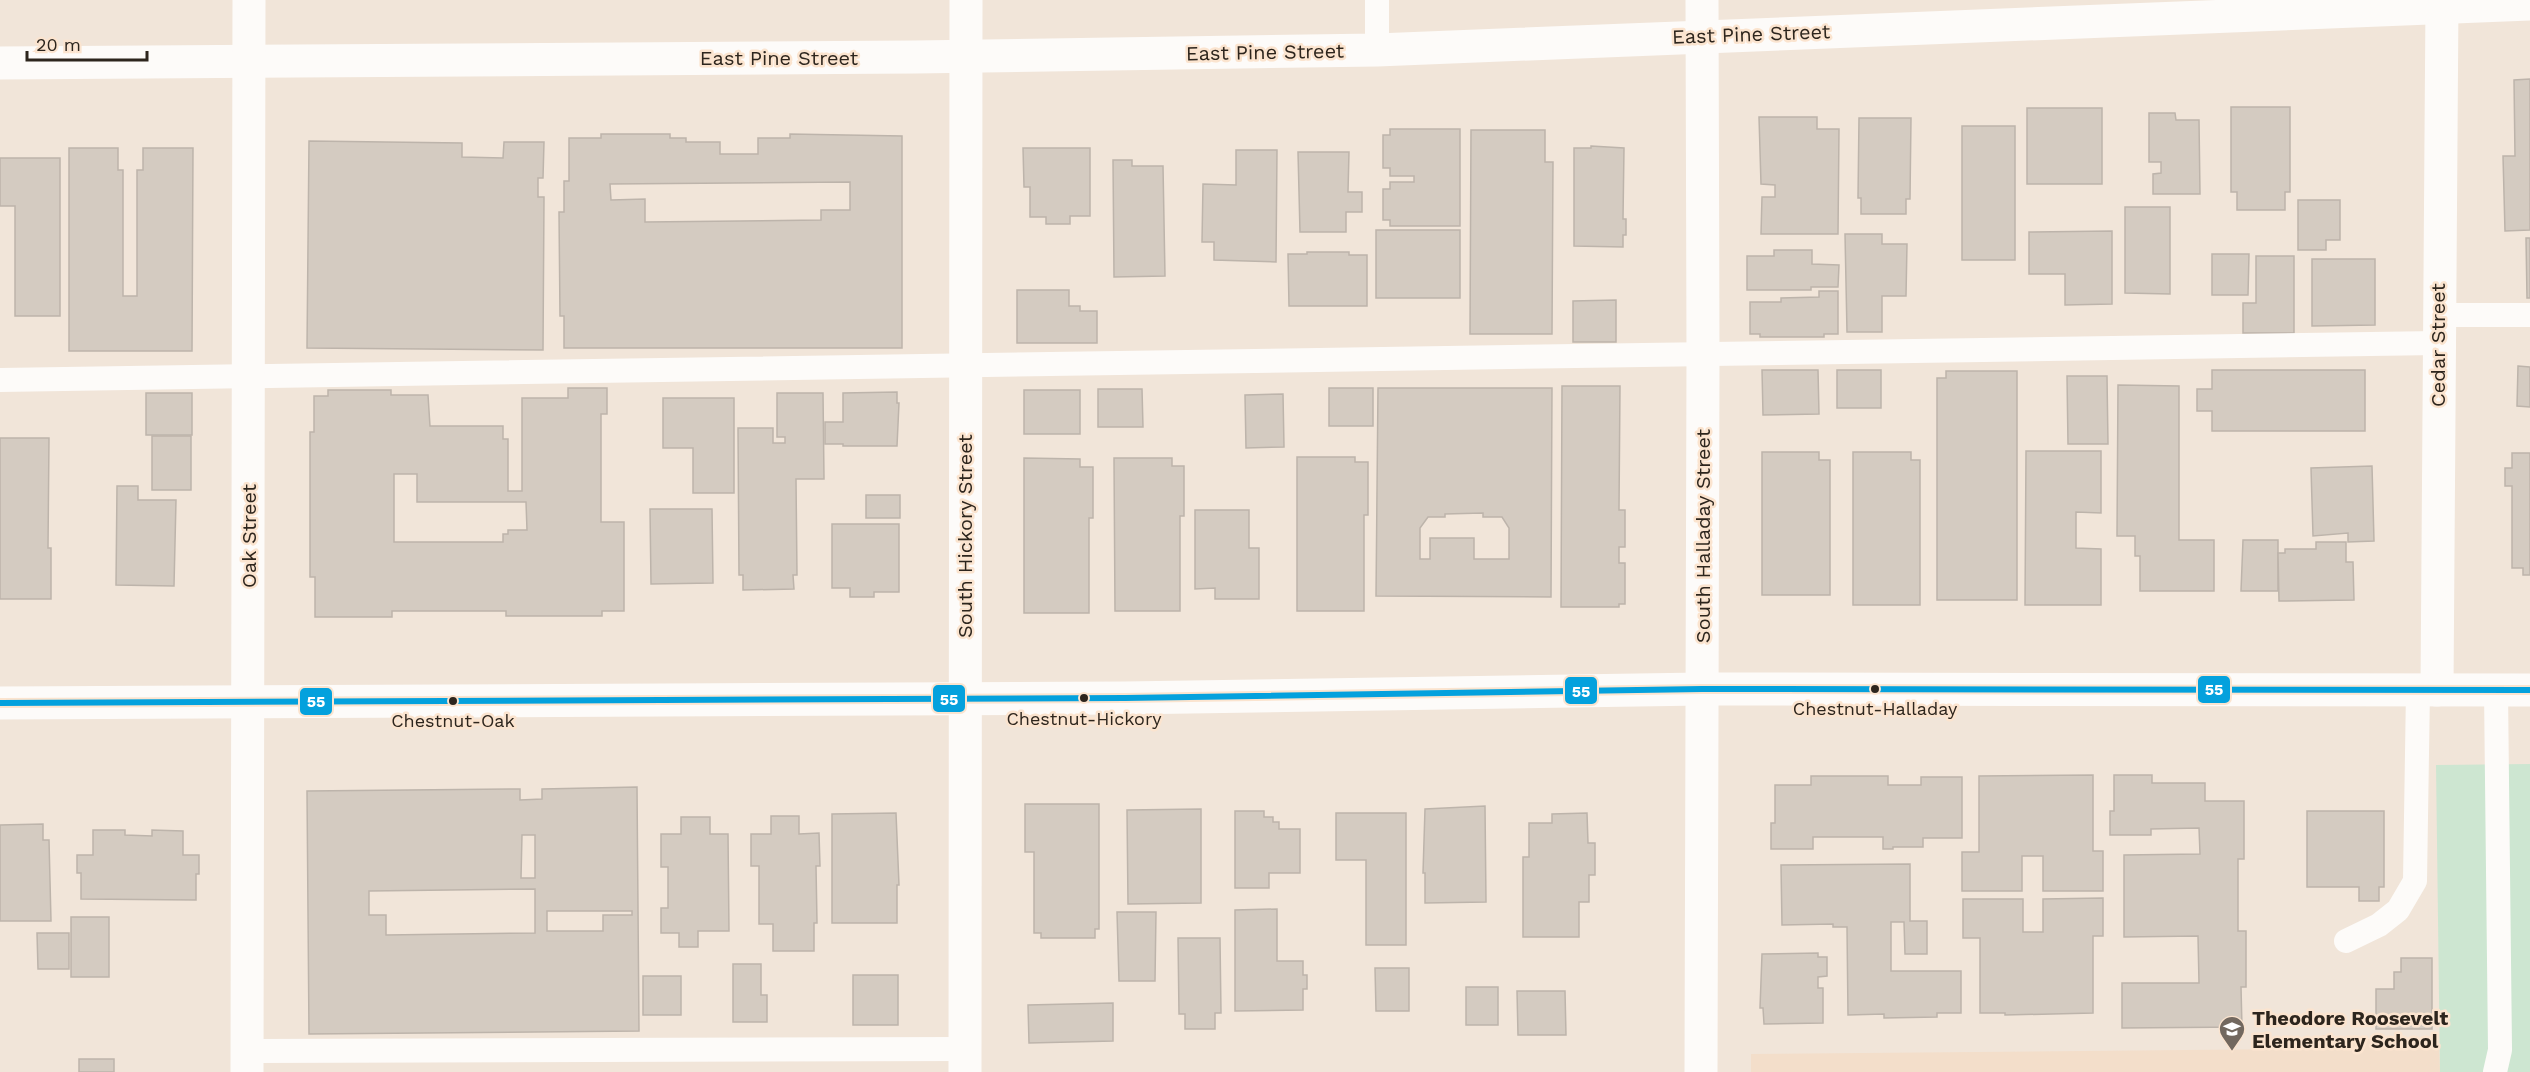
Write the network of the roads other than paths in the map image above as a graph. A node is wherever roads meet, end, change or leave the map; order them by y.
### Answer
1 (249, 0) edge
2 (966, 0) edge
3 (1377, 0) edge
4 (1702, 0) edge
5 (2442, 3) edge
6 (2530, 4) edge
7 (1701, 36) junction
8 (1377, 50) junction
9 (965, 56) junction
10 (249, 62) junction
11 (0, 63) edge
12 (2530, 315) edge
13 (2438, 329) junction
14 (1703, 355) junction
15 (966, 366) junction
16 (249, 375) junction
17 (0, 380) edge
18 (1702, 689) junction
19 (2427, 690) junction
20 (2496, 690) junction
21 (2530, 690) edge
22 (964, 699) junction
23 (249, 700) junction
24 (0, 704) edge
25 (2346, 941) dead end
26 (965, 1060) edge
27 (247, 1062) edge
28 (1701, 1072) edge
29 (2495, 1072) edge

1 - 10 street, Oak Street
2 - 9 street, South Hickory Street
3 - 8 lane
4 - 7 street, South Halladay Street
5 - 6 street, East Pine Street
5 - 7 street, East Pine Street
5 - 13 street, Cedar Street
7 - 8 street, East Pine Street
7 - 14 street, South Halladay Street
8 - 9 street, East Pine Street
9 - 10 street, East Pine Street
9 - 15 street, South Hickory Street
10 - 11 street, East Pine Street
10 - 16 street, Oak Street
12 - 13 lane
13 - 14 lane
13 - 19 street, Cedar Street
14 - 15 lane
14 - 18 street, South Halladay Street
15 - 16 lane
15 - 22 street, South Hickory Street
16 - 17 lane
16 - 23 street, Oak Street
18 - 19 street
18 - 22 street
18 - 28 street, South Halladay Street
19 - 20 street
19 - 25 lane
20 - 21 street
20 - 29 lane
22 - 23 street
22 - 26 street, South Hickory Street
23 - 24 street
23 - 27 street, Oak Street
26 - 27 lane

